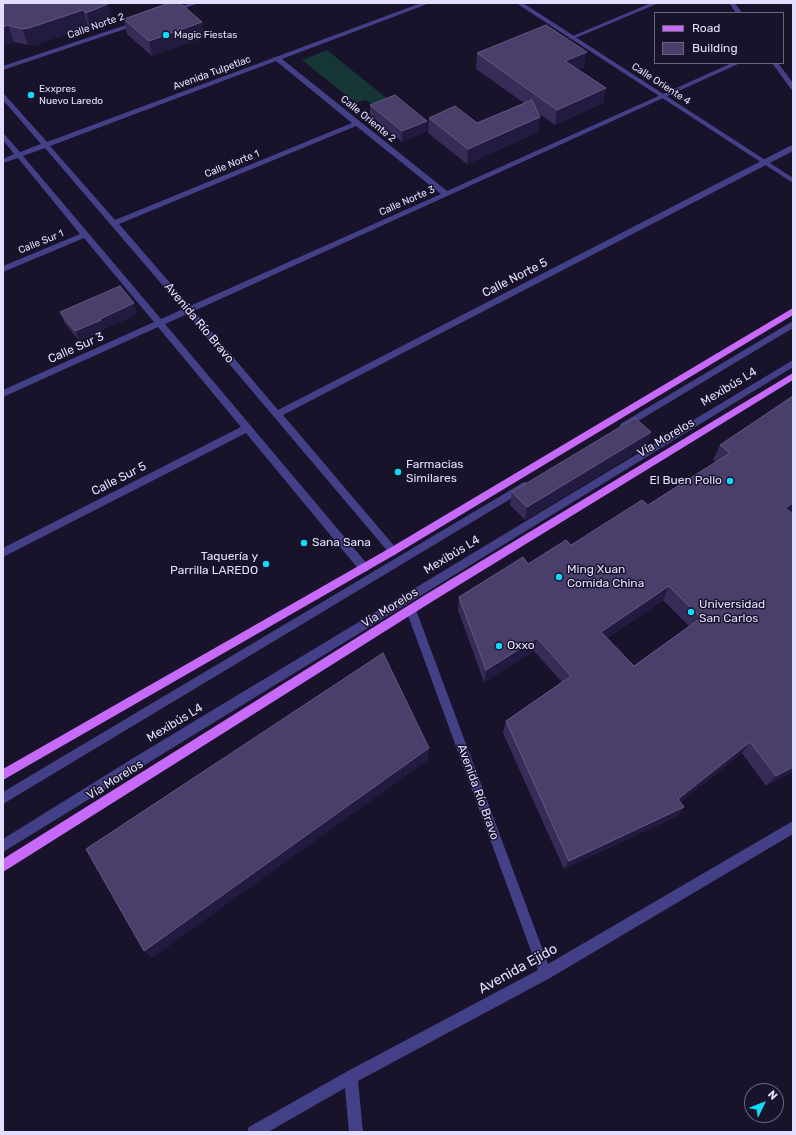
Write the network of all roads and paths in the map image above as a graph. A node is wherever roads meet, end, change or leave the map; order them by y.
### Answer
1 (196, 3) edge
2 (427, 3) edge
3 (518, 3) edge
4 (656, 3) edge
5 (732, 3) edge
6 (738, 12) edge
7 (167, 13) edge
8 (144, 20) edge
9 (571, 38) junction
10 (277, 59) junction
11 (735, 64) edge
12 (776, 64) edge
13 (3, 68) edge
14 (793, 88) edge
15 (3, 96) edge
16 (662, 97) junction
17 (357, 123) junction
18 (3, 136) edge
19 (46, 145) junction
20 (793, 148) edge
21 (19, 155) junction
22 (3, 161) edge
23 (765, 163) junction
24 (793, 181) edge
25 (446, 194) junction
26 (114, 223) junction
27 (86, 234) junction
28 (3, 269) edge
29 (188, 310) junction
30 (793, 311) edge
31 (160, 323) junction
32 (793, 324) edge
33 (793, 363) edge
34 (793, 376) edge
35 (3, 394) edge
36 (276, 415) junction
37 (247, 428) junction
38 (618, 429) edge
39 (531, 481) edge
40 (393, 551) junction
41 (3, 553) edge
42 (364, 568) junction
43 (411, 610) junction
44 (3, 775) edge
45 (3, 798) edge
46 (793, 827) edge
47 (3, 846) edge
48 (3, 866) edge
49 (545, 973) junction
50 (351, 1077) junction
51 (254, 1132) edge
52 (356, 1132) edge

1 - 7 street
2 - 10 street, Avenida Tulpetlac
3 - 9 street, Calle Oriente 4
4 - 9 street
5 - 6 street
8 - 13 street, Calle Norte 2
9 - 16 street, Calle Oriente 4
10 - 17 street, Calle Oriente 2
10 - 19 street, Avenida Tulpetlac
11 - 16 street, Calle Norte 3
12 - 14 street
15 - 19 street, Avenida Río Bravo
16 - 23 street, Calle Oriente 4
16 - 25 street, Calle Norte 3
17 - 25 street, Calle Oriente 2
17 - 26 street, Calle Norte 1
18 - 21 street
19 - 21 street, Avenida Tulpetlac
19 - 26 street, Avenida Río Bravo
20 - 23 street, Calle Norte 5
21 - 22 street, Avenida Tulpetlac
21 - 27 street
23 - 24 street, Calle Oriente 4
23 - 36 street, Calle Norte 5
25 - 29 street, Calle Norte 3
26 - 29 street, Avenida Río Bravo
27 - 28 street, Calle Sur 1
27 - 31 street
29 - 31 street, Calle Norte 3
29 - 36 street, Avenida Río Bravo
30 - 40 main road
31 - 35 street, Calle Sur 3
31 - 37 street
32 - 38 street, Mexibús L4
33 - 47 street, Mexibús L4
34 - 43 main road, Vía Morelos
36 - 40 street, Avenida Río Bravo
37 - 41 street, Calle Sur 5
37 - 42 street
39 - 45 street, Mexibús L4
40 - 42 main road
42 - 44 main road
43 - 48 main road, Vía Morelos
43 - 49 street, Avenida Río Bravo
46 - 49 street, Avenida Ejido
49 - 50 street, Avenida Ejido
50 - 51 street, Avenida Ejido
50 - 52 street

